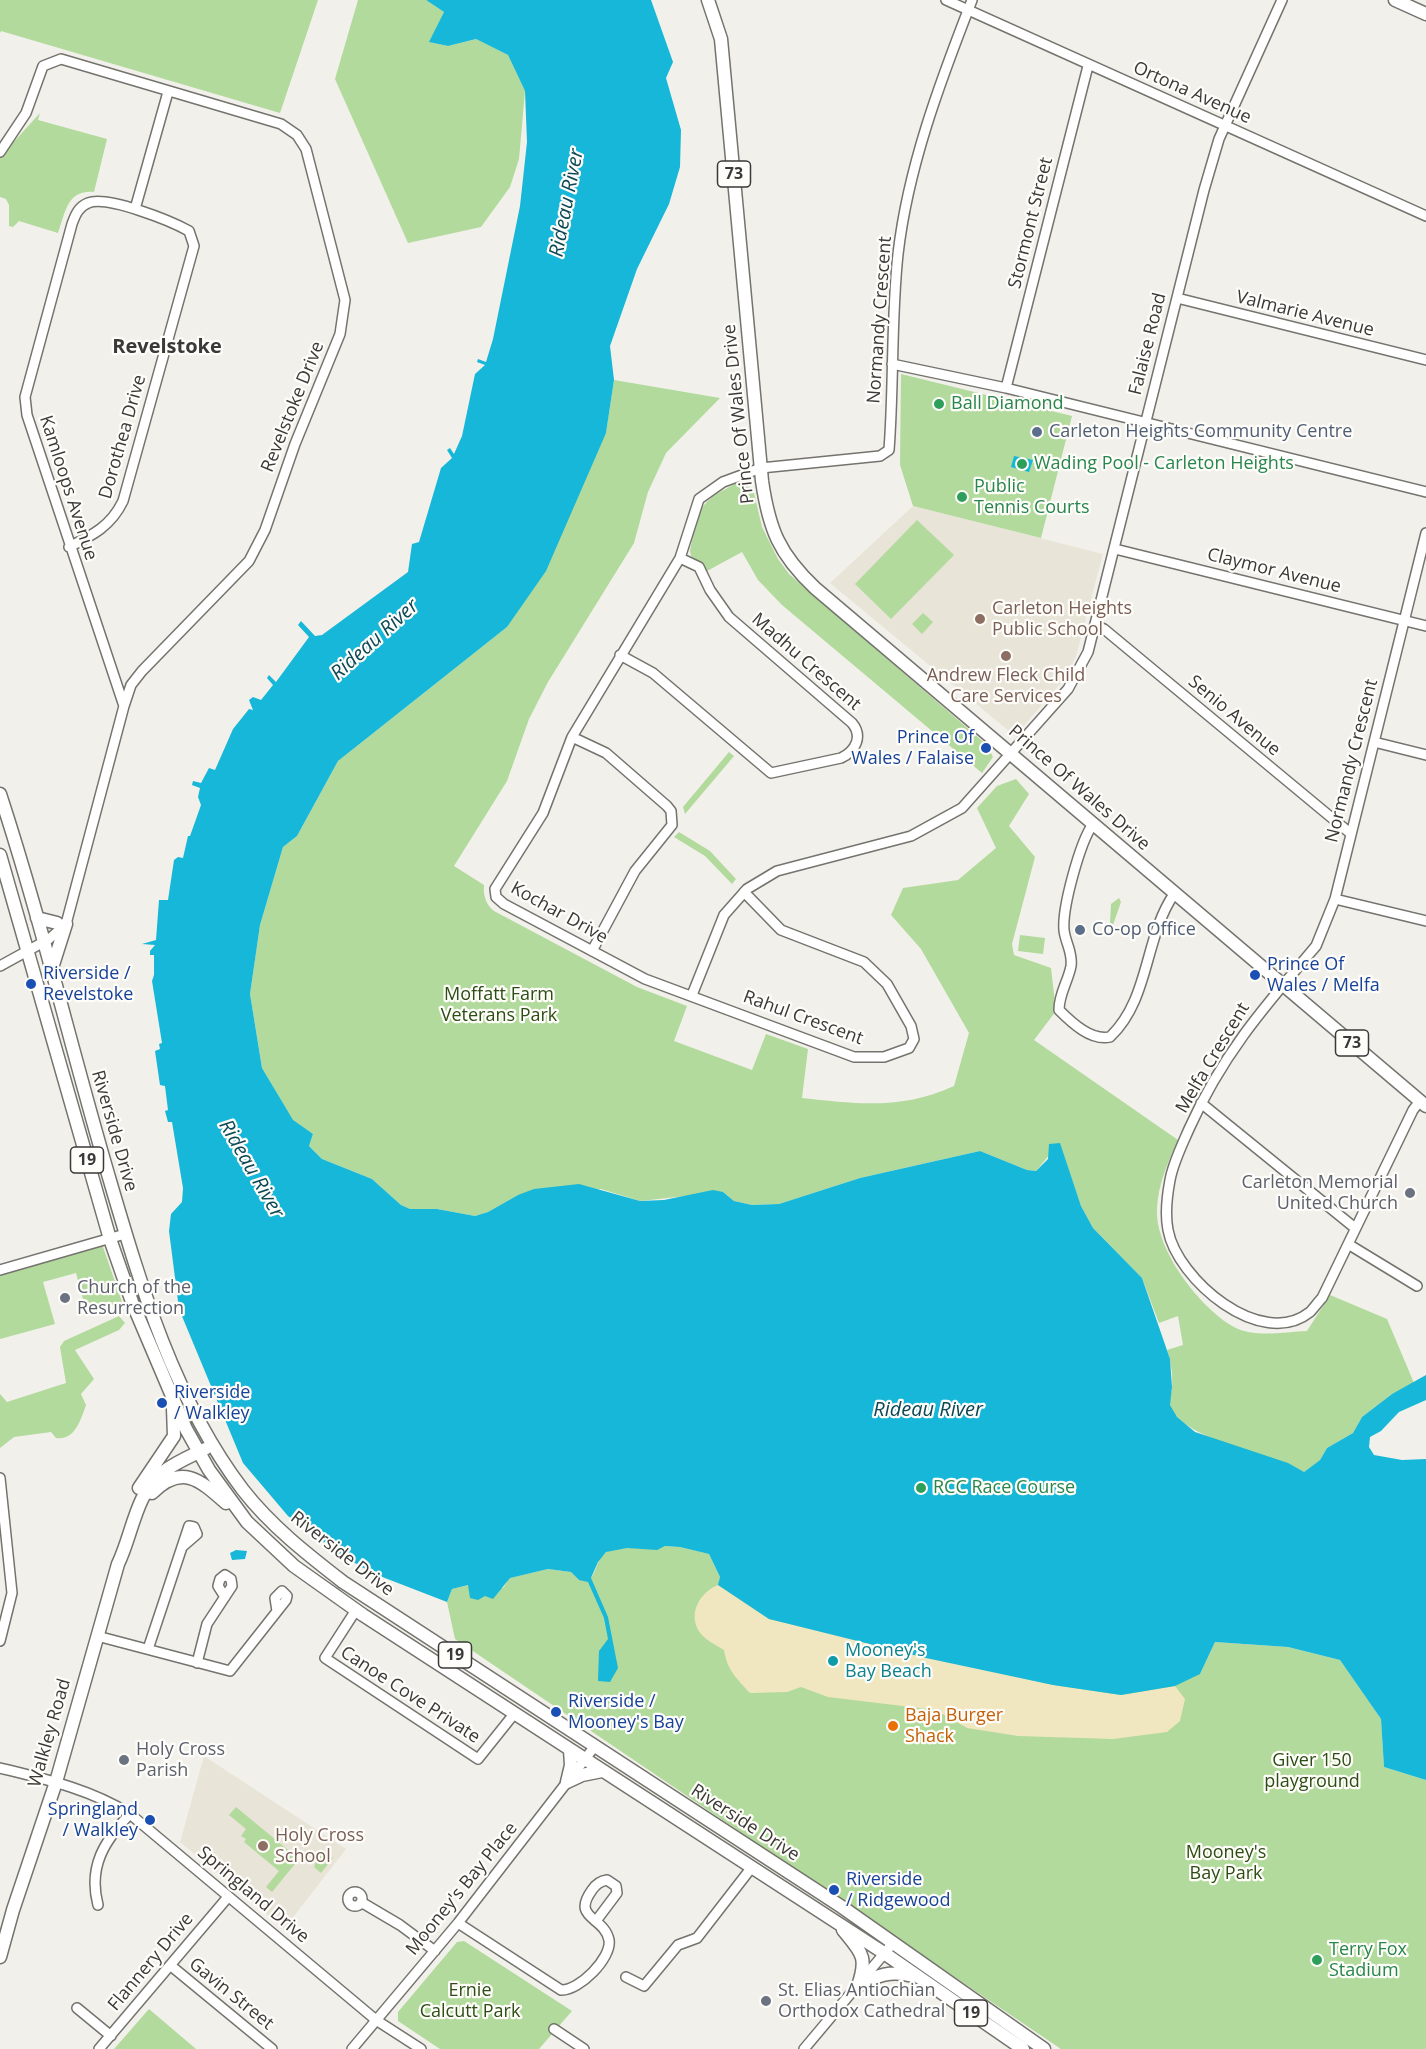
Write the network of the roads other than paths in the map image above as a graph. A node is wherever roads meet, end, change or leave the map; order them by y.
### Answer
1 (708, 0) edge
2 (946, 0) edge
3 (972, 0) edge
4 (1282, 0) edge
5 (1395, 0) edge
6 (968, 11) junction
7 (1426, 14) edge
8 (1088, 66) junction
9 (168, 92) junction
10 (1226, 125) junction
11 (0, 152) edge
12 (135, 209) junction
13 (1426, 216) edge
14 (1177, 298) junction
15 (1426, 360) edge
16 (892, 364) junction
17 (1006, 388) junction
18 (1145, 424) junction
19 (761, 468) junction
20 (1426, 492) edge
21 (1426, 533) edge
22 (69, 547) junction
23 (1115, 549) junction
24 (680, 558) junction
25 (1403, 621) junction
26 (1095, 625) junction
27 (1426, 626) edge
28 (620, 655) junction
29 (124, 706) junction
30 (572, 736) junction
31 (1374, 742) junction
32 (1012, 753) junction
33 (1426, 755) edge
34 (0, 794) edge
35 (1093, 824) junction
36 (1350, 833) junction
37 (0, 855) edge
38 (744, 892) junction
39 (1174, 894) junction
40 (1335, 899) junction
41 (37, 918) junction
42 (1426, 921) edge
43 (61, 923) junction
44 (43, 940) junction
45 (27, 950) junction
46 (592, 951) junction
47 (0, 966) edge
48 (52, 969) junction
49 (1283, 984) junction
50 (692, 995) junction
51 (1201, 1103) junction
52 (1423, 1103) edge
53 (1355, 1228) junction
54 (125, 1234) junction
55 (110, 1239) junction
56 (1348, 1244) junction
57 (0, 1270) edge
58 (1417, 1286) dead end
59 (171, 1398) junction
60 (211, 1441) junction
61 (196, 1449) junction
62 (0, 1478) edge
63 (139, 1488) junction
64 (134, 1521) junction
65 (247, 1522) junction
66 (182, 1546) dead end
67 (118, 1564) junction
68 (225, 1597) dead end
69 (356, 1610) junction
70 (277, 1611) dead end
71 (97, 1635) junction
72 (0, 1641) edge
73 (148, 1649) junction
74 (197, 1663) junction
75 (514, 1714) junction
76 (595, 1746) junction
77 (570, 1750) junction
78 (584, 1760) junction
79 (0, 1768) edge
80 (602, 1771) junction
81 (56, 1782) junction
82 (567, 1782) junction
83 (130, 1814) junction
84 (752, 1867) junction
85 (228, 1897) junction
86 (361, 1902) dead end
87 (98, 1905) dead end
88 (13, 1910) junction
89 (596, 1921) dead end
90 (837, 1922) junction
91 (458, 1923) junction
92 (0, 1929) edge
93 (888, 1948) junction
94 (435, 1951) junction
95 (0, 1957) edge
96 (170, 1965) junction
97 (626, 1977) dead end
98 (918, 1977) junction
99 (858, 1986) junction
100 (77, 2008) dead end
101 (376, 2020) junction
102 (554, 2029) dead end
103 (111, 2036) junction
104 (99, 2049) edge
105 (272, 2049) edge
106 (352, 2049) edge
107 (421, 2049) edge
108 (584, 2049) edge
109 (804, 2049) edge
110 (1023, 2049) edge
111 (1044, 2049) edge

1 - 19 main road, Prince Of Wales Drive / 73
2 - 6 street, Ortona Avenue
3 - 6 street, Normandy Crescent
4 - 10 street, Falaise Road
5 - 7 main road
6 - 8 street, Ortona Avenue
6 - 16 street, Normandy Crescent
8 - 10 street, Ortona Avenue
8 - 17 street, Stormont Street
9 - 11 street, Revelstoke Drive
9 - 12 street
9 - 29 street, Revelstoke Drive
10 - 13 street, Ortona Avenue
10 - 14 street, Falaise Road
12 - 22 street, Kamloops Avenue
12 - 22 street, Dorothea Drive
14 - 15 street, Valmarie Avenue
14 - 18 street, Falaise Road
16 - 17 street
16 - 19 street, Normandy Crescent
17 - 18 street
18 - 20 street
18 - 23 street, Falaise Road
19 - 24 street, Kochar Drive
19 - 32 main road, Prince Of Wales Drive / 73
21 - 25 street, Normandy Crescent
22 - 29 street, Kamloops Avenue
23 - 25 street, Claymor Avenue
23 - 26 street, Falaise Road
24 - 28 street, Kochar Drive
24 - 28 street, Madhu Crescent
25 - 27 street, Claymor Avenue
25 - 31 street, Normandy Crescent
26 - 32 street, Falaise Road
26 - 36 street, Senio Avenue
28 - 30 street, Kochar Drive
29 - 43 street, Revelstoke Drive
30 - 46 street
30 - 46 street, Kochar Drive
31 - 33 street
31 - 36 street, Normandy Crescent
32 - 35 main road, Prince Of Wales Drive / 73
32 - 38 street
34 - 41 main road, Riverside Drive / 19
35 - 39 main road, Prince Of Wales Drive / 73
35 - 39 street
36 - 40 street, Normandy Crescent
37 - 45 main road, Riverside Drive / 19
38 - 50 street
38 - 50 street, Rahul Crescent
39 - 49 main road, Prince Of Wales Drive / 73
40 - 42 street
40 - 49 street, Normandy Crescent
41 - 43 main road
41 - 44 main road, Riverside Drive / 19
43 - 44 street, Revelstoke Drive
43 - 48 main road
44 - 45 street, Revelstoke Drive
44 - 48 main road, Riverside Drive / 19
45 - 47 street, Revelstoke Drive
45 - 55 main road, Riverside Drive / 19
46 - 50 street, Kochar Drive
48 - 54 main road, Riverside Drive / 19
49 - 51 street, Melfa Crescent
49 - 52 main road, Prince Of Wales Drive / 73
51 - 53 street
51 - 56 street, Melfa Crescent
52 - 53 street, Melfa Crescent
53 - 56 street, Melfa Crescent
54 - 55 street
54 - 60 main road, Riverside Drive / 19
55 - 57 street
55 - 59 main road, Riverside Drive / 19
56 - 58 street
59 - 61 main road, Riverside Drive / 19
59 - 63 main road
60 - 61 main road, Walkley Road
60 - 76 main road, Riverside Drive / 19
61 - 63 main road, Walkley Road
61 - 64 main road, Walkley Road
61 - 65 main road, Riverside Drive / 19
62 - 72 street
63 - 67 main road, Walkley Road
64 - 65 main road
64 - 67 main road, Walkley Road
65 - 69 main road, Riverside Drive / 19
66 - 73 street
67 - 71 main road, Walkley Road
68 - 74 street
69 - 75 main road, Riverside Drive / 19
69 - 75 street, Canoe Cove Private
70 - 74 street
71 - 73 street
71 - 81 main road, Walkley Road
73 - 74 street
75 - 77 main road, Riverside Drive / 19
76 - 78 street, Mooney's Bay Place
76 - 93 main road, Riverside Drive / 19
77 - 78 main road, Riverside Drive / 19
77 - 82 main road
78 - 80 main road, Riverside Drive / 19
78 - 82 street, Mooney's Bay Place
79 - 81 street, Springland Drive
80 - 82 main road
80 - 84 main road, Riverside Drive / 19
81 - 83 street, Springland Drive
81 - 88 main road, Walkley Road
82 - 91 street, Mooney's Bay Place
83 - 85 street, Springland Drive
83 - 87 street
84 - 90 main road, Riverside Drive / 19
84 - 97 street
85 - 96 street, Flannery Drive
85 - 101 street, Springland Drive
86 - 94 street
88 - 92 main road, Walkley Road
88 - 95 main road, Walkley Road
89 - 91 street
90 - 93 main road, Riverside Drive / 19
90 - 99 main road
91 - 94 street, Mooney's Bay Place
93 - 98 main road, Riverside Drive / 19
93 - 99 street
93 - 111 main road, Riverside Drive / 19
94 - 101 street, Mooney's Bay Place
96 - 103 street, Flannery Drive
96 - 105 street, Gavin Street
98 - 99 main road
98 - 110 main road, Riverside Drive / 19
99 - 109 street
100 - 103 street
101 - 106 street, Mooney's Bay Place
101 - 107 street, Springland Drive
102 - 108 street
103 - 104 street, Flannery Drive

